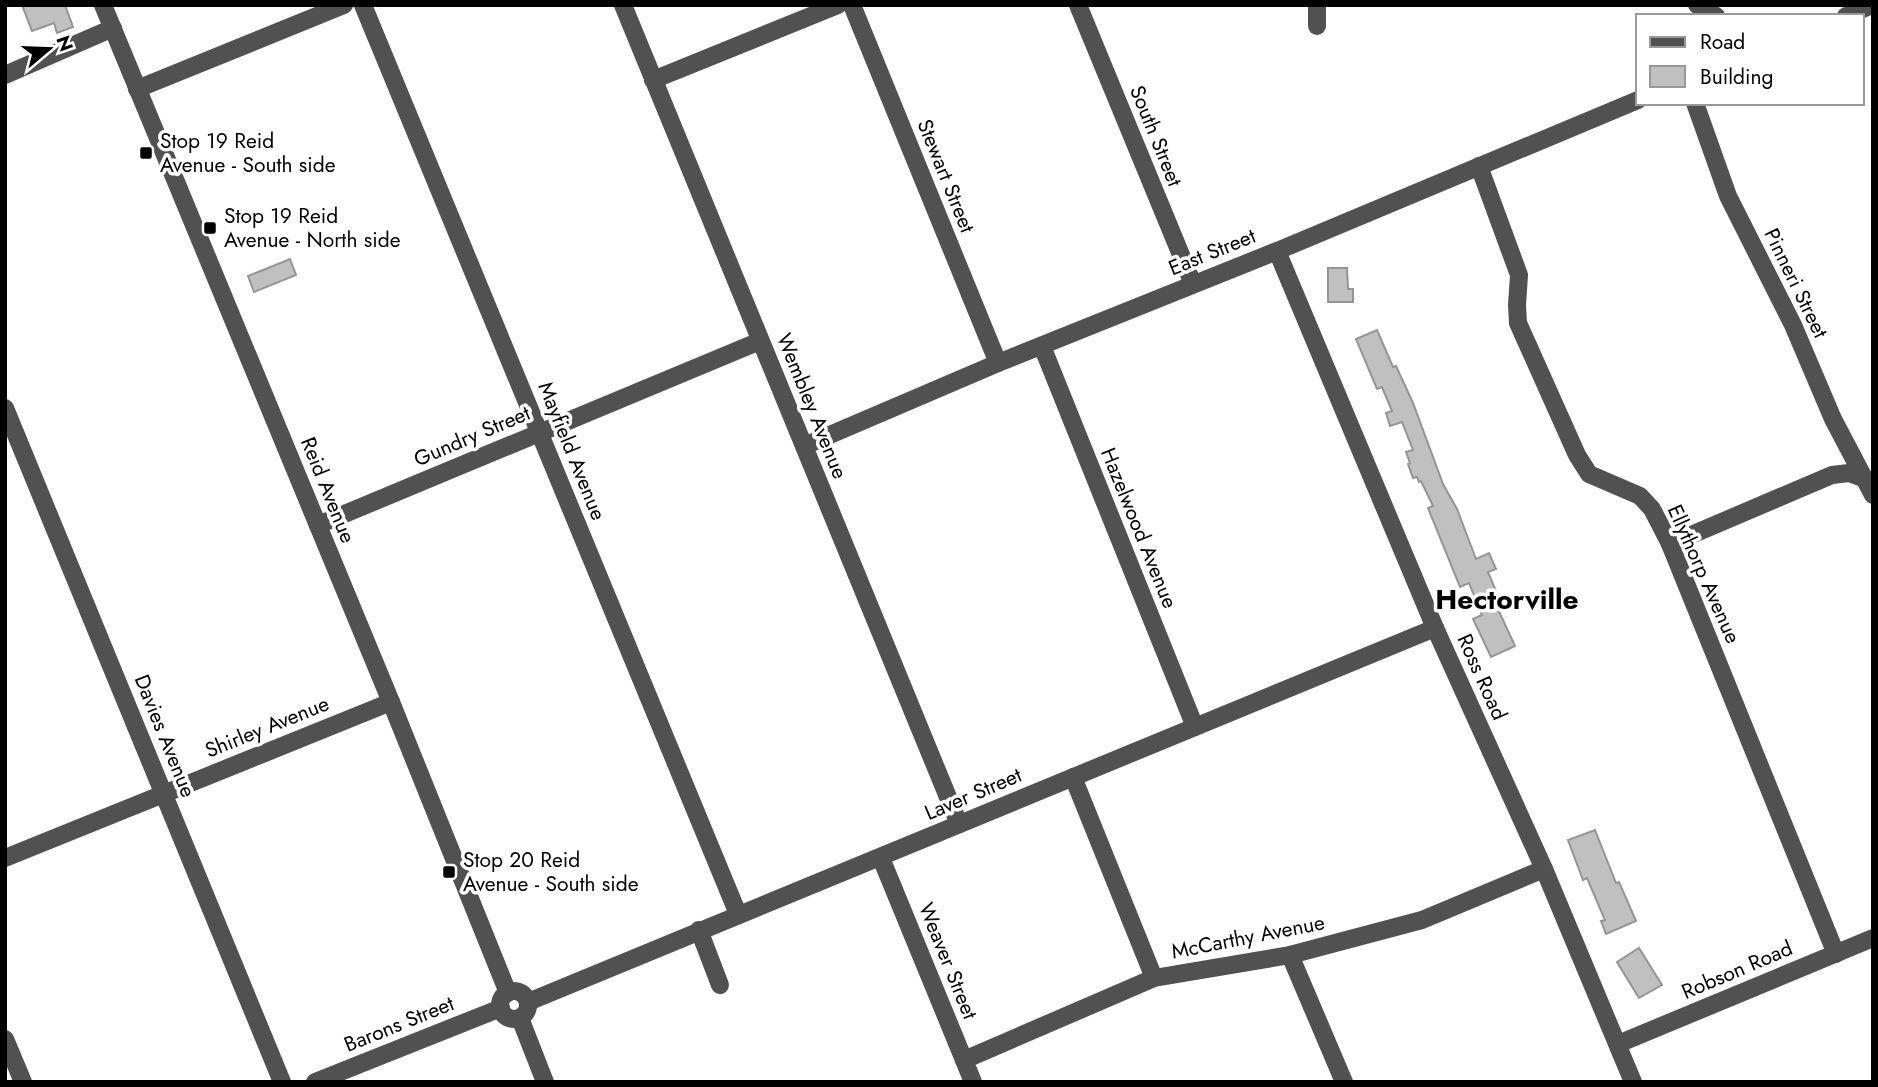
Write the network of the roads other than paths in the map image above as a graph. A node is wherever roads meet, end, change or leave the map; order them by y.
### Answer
1 (103, 5) edge
2 (344, 5) edge
3 (363, 5) edge
4 (623, 5) edge
5 (838, 5) edge
6 (852, 5) edge
7 (1078, 5) edge
8 (1317, 5) edge
9 (1697, 5) edge
10 (1872, 5) edge
11 (1713, 14) edge
12 (1851, 14) edge
13 (1317, 26) dead end
14 (113, 28) junction
15 (5, 75) edge
16 (653, 80) junction
17 (137, 89) junction
18 (1636, 101) edge
19 (1696, 105) edge
20 (1479, 166) junction
21 (1277, 251) junction
22 (1193, 284) junction
23 (760, 341) junction
24 (1041, 346) junction
25 (998, 363) junction
26 (5, 408) edge
27 (539, 432) junction
28 (804, 446) junction
29 (1869, 487) edge
30 (318, 526) junction
31 (1670, 544) junction
32 (1435, 628) junction
33 (391, 702) junction
34 (1195, 727) junction
35 (1073, 777) junction
36 (163, 794) junction
37 (959, 824) junction
38 (5, 858) edge
39 (881, 858) junction
40 (1545, 869) junction
41 (738, 914) junction
42 (699, 930) junction
43 (1873, 938) edge
44 (1290, 954) junction
45 (1836, 954) junction
46 (1154, 978) junction
47 (720, 985) dead end
48 (505, 1001) junction
49 (524, 1010) junction
50 (5, 1039) edge
51 (1618, 1044) junction
52 (964, 1060) junction
53 (23, 1082) edge
54 (282, 1082) edge
55 (315, 1082) edge
56 (545, 1082) edge
57 (974, 1082) edge
58 (1343, 1082) edge
59 (1633, 1082) edge

1 - 14 street, Reid Avenue
2 - 17 street
3 - 27 street, Mayfield Avenue
4 - 16 street, Wembley Avenue
5 - 16 street
6 - 25 street, Stewart Street
7 - 22 street, South Street
8 - 13 street
9 - 11 street
10 - 12 street
14 - 15 street
14 - 17 street, Reid Avenue
16 - 23 street, Wembley Avenue
17 - 30 street, Reid Avenue
18 - 20 street, East Street
19 - 29 street, Pinneri Street
20 - 21 street, East Street
20 - 31 street, Ellythorp Avenue
21 - 22 street, East Street
21 - 32 street, Ross Road
22 - 24 street, East Street
23 - 27 street, Gundry Street
23 - 28 street, Wembley Avenue
24 - 25 street, East Street
24 - 34 street, Hazelwood Avenue
25 - 28 street, East Street
26 - 36 street, Davies Avenue
27 - 30 street, Gundry Street
27 - 41 street, Mayfield Avenue
28 - 37 street, Wembley Avenue
29 - 31 street
30 - 33 street, Reid Avenue
31 - 45 street, Ellythorp Avenue
32 - 34 street, Laver Street
32 - 40 street, Ross Road
33 - 36 street, Shirley Avenue
33 - 48 street, Reid Avenue
34 - 35 street, Laver Street
35 - 37 street, Laver Street
35 - 46 street
36 - 38 street, Shirley Avenue
36 - 54 street, Davies Avenue
37 - 39 street, Laver Street
39 - 41 street, Laver Street
39 - 52 street, Weaver Street
40 - 44 street, McCarthy Avenue
40 - 51 street, Ross Road
41 - 42 street, Laver Street
42 - 47 street
42 - 49 street, Laver Street
43 - 45 street, Robson Road
44 - 46 street, McCarthy Avenue
44 - 58 street
45 - 51 street, Robson Road
46 - 52 street, McCarthy Avenue
48 - 49 street
48 - 49 street
48 - 55 street, Barons Street
49 - 56 street
50 - 53 street
51 - 59 street, Ross Road
52 - 57 street, Weaver Street

